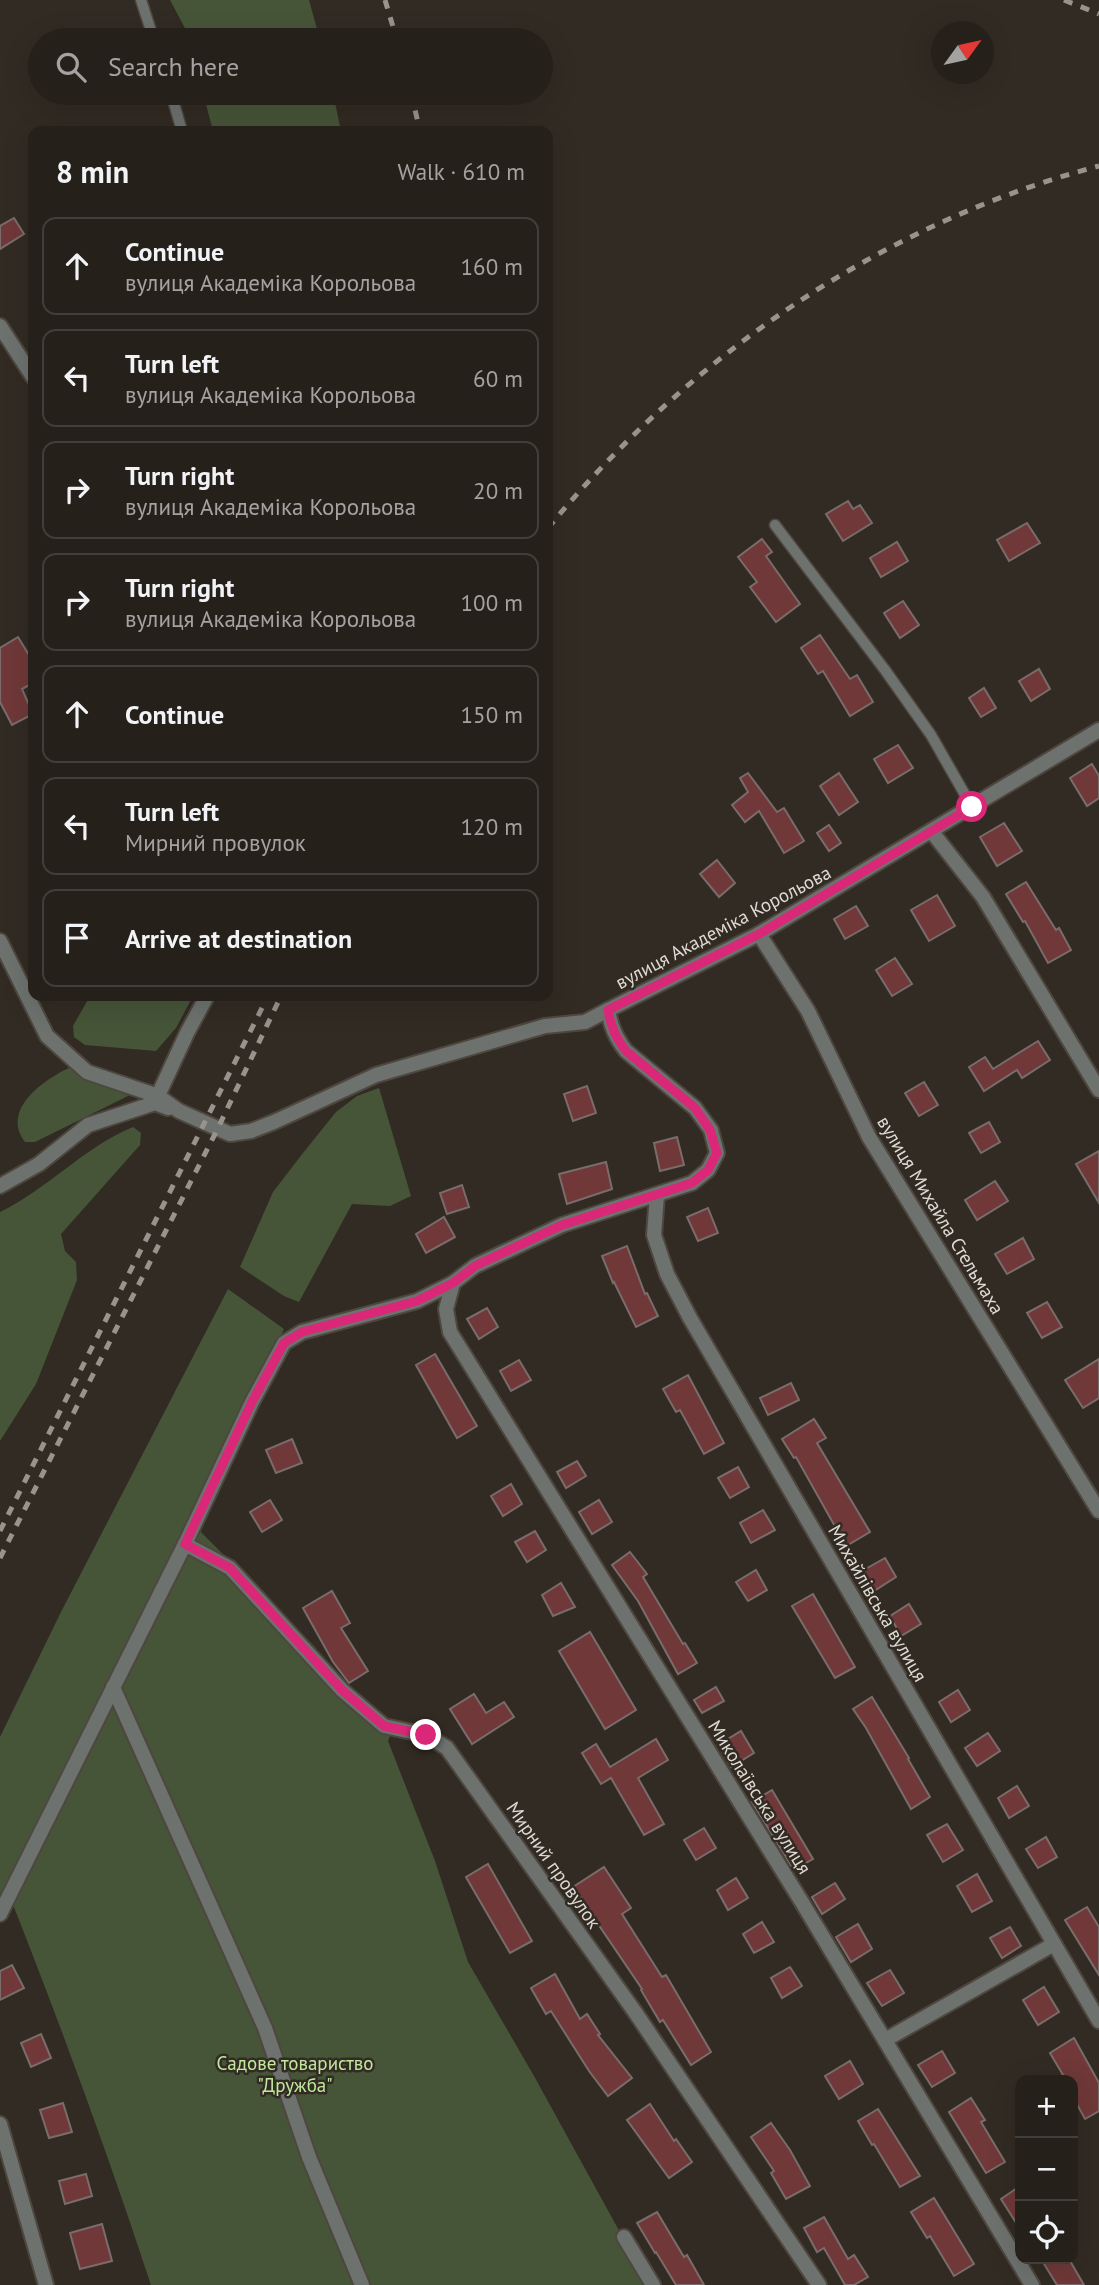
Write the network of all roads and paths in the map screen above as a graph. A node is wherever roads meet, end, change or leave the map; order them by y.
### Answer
1 (141, 0) edge
2 (150, 28) edge
3 (174, 105) edge
4 (181, 126) edge
5 (0, 326) edge
6 (28, 369) edge
7 (775, 525) dead end
8 (1099, 730) edge
9 (972, 807) junction
10 (932, 832) junction
11 (759, 934) junction
12 (0, 941) edge
13 (28, 998) edge
14 (30, 1001) edge
15 (204, 1001) edge
16 (608, 1010) junction
17 (1099, 1090) edge
18 (157, 1100) junction
19 (0, 1186) edge
20 (657, 1195) junction
21 (453, 1283) junction
22 (1099, 1511) edge
23 (185, 1544) junction
24 (113, 1687) junction
25 (0, 1914) edge
26 (1054, 1944) junction
27 (1099, 2021) edge
28 (885, 2040) junction
29 (0, 2124) edge
30 (624, 2237) dead end
31 (46, 2285) edge
32 (362, 2285) edge
33 (653, 2285) edge
34 (819, 2285) edge
35 (1032, 2285) edge

1 - 2 lane
3 - 4 lane
5 - 6 street
7 - 9 lane
8 - 9 street, вулиця Академіка Корольова
9 - 10 street, вулиця Академіка Корольова
10 - 11 street, вулиця Академіка Корольова
10 - 17 street
11 - 16 street, вулиця Академіка Корольова
11 - 22 street, вулиця Михайла Стельмаха
12 - 13 street
14 - 18 street
15 - 18 street
16 - 18 street
16 - 20 street, вулиця Академіка Корольова
18 - 19 street
20 - 21 street, вулиця Академіка Корольова
20 - 26 street, Михайлівська вулиця
21 - 23 street, вулиця Академіка Корольова
21 - 28 street, Миколаївська вулиця
23 - 24 street, вулиця Академіка Корольова
23 - 34 street, Мирний провулок
24 - 25 street, вулиця Академіка Корольова
24 - 32 street
26 - 27 street, Михайлівська вулиця
26 - 28 street
28 - 35 street, Миколаївська вулиця
29 - 31 street
30 - 33 street

